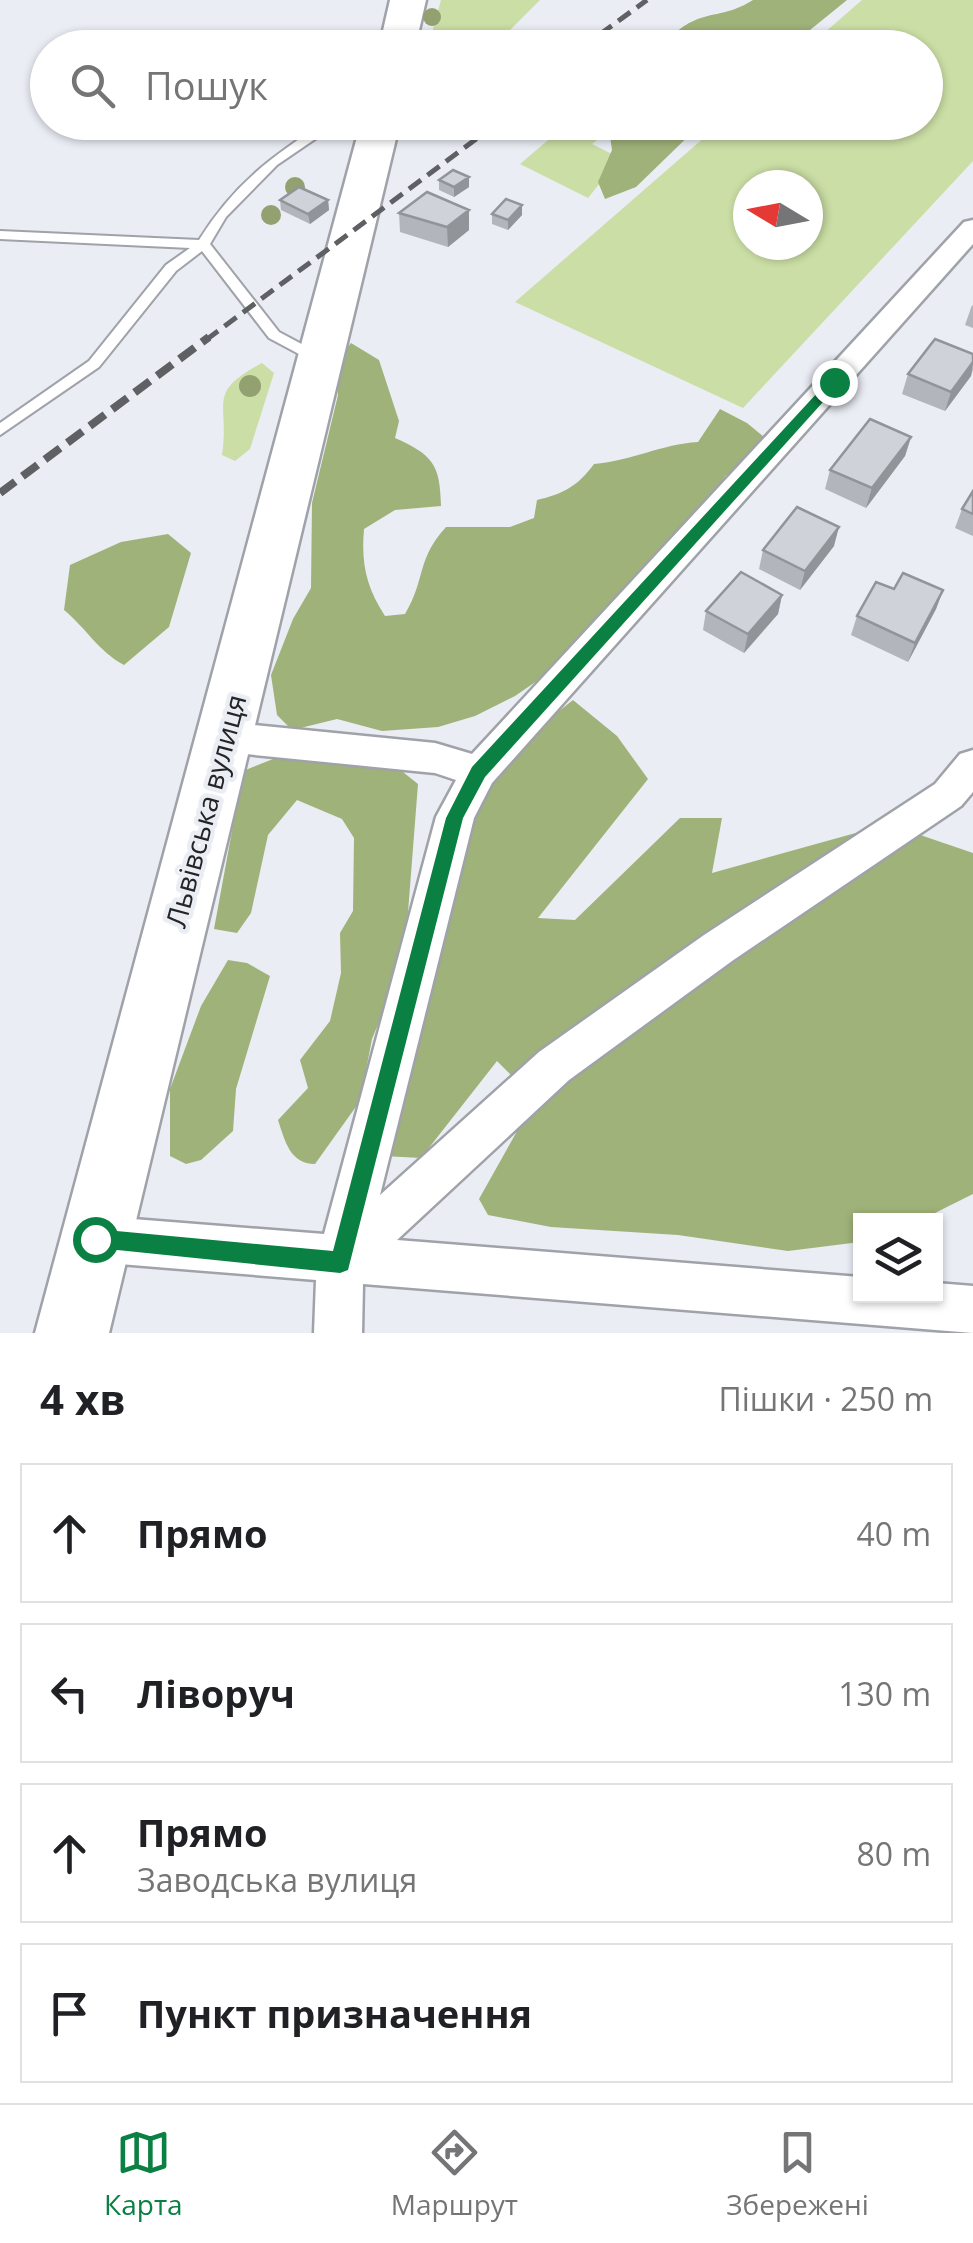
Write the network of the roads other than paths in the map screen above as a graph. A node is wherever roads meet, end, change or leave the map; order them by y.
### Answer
1 (408, 0) edge
2 (400, 30) edge
3 (306, 140) edge
4 (377, 140) edge
5 (973, 228) edge
6 (0, 235) edge
7 (202, 244) junction
8 (323, 362) junction
9 (0, 430) edge
10 (226, 737) junction
11 (973, 766) edge
12 (478, 772) junction
13 (95, 1239) junction
14 (340, 1262) junction
15 (973, 1310) edge
16 (72, 1333) edge
17 (338, 1333) edge

1 - 2 highway
3 - 7 lane
4 - 8 highway, Львівська вулиця
5 - 12 street
6 - 7 lane
7 - 8 lane
7 - 9 lane
8 - 10 highway, Львівська вулиця
10 - 12 street
10 - 13 highway, Львівська вулиця
11 - 14 street
12 - 14 street
13 - 14 street
13 - 16 highway, Львівська вулиця
14 - 15 street
14 - 17 street

